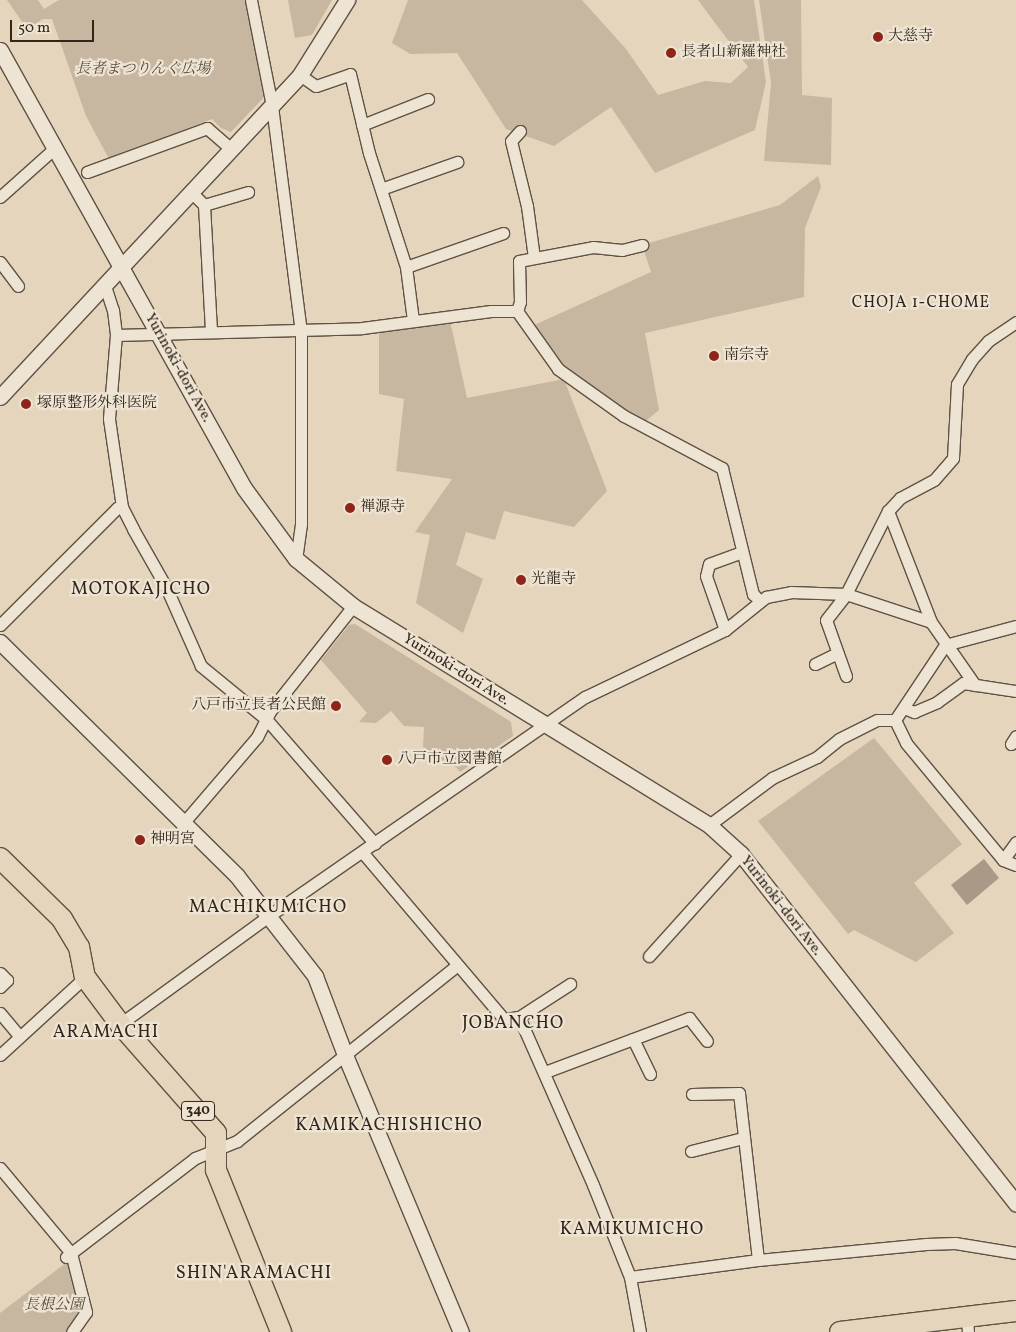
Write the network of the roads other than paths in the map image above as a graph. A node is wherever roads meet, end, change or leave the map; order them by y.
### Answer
1 (252, 0) edge
2 (347, 0) edge
3 (0, 50) edge
4 (300, 75) junction
5 (428, 99) dead end
6 (272, 106) junction
7 (362, 125) junction
8 (520, 131) dead end
9 (56, 147) junction
10 (231, 149) junction
11 (457, 162) dead end
12 (87, 172) dead end
13 (381, 189) junction
14 (191, 192) junction
15 (248, 192) dead end
16 (0, 197) edge
17 (204, 205) junction
18 (503, 233) dead end
19 (642, 245) dead end
20 (534, 258) junction
21 (0, 262) edge
22 (123, 267) junction
23 (406, 267) junction
24 (18, 286) dead end
25 (105, 286) junction
26 (517, 311) junction
27 (413, 320) junction
28 (1016, 322) edge
29 (301, 331) junction
30 (210, 332) junction
31 (159, 334) junction
32 (116, 336) junction
33 (0, 397) edge
34 (122, 507) junction
35 (888, 511) junction
36 (742, 552) junction
37 (296, 559) junction
38 (846, 594) junction
39 (760, 601) junction
40 (353, 606) junction
41 (931, 622) junction
42 (0, 625) edge
43 (1016, 626) edge
44 (725, 630) junction
45 (0, 642) edge
46 (945, 645) junction
47 (838, 654) junction
48 (815, 664) dead end
49 (846, 676) dead end
50 (975, 685) junction
51 (1016, 692) edge
52 (904, 708) junction
53 (267, 720) junction
54 (895, 720) junction
55 (545, 724) junction
56 (185, 821) junction
57 (709, 825) junction
58 (1016, 842) edge
59 (375, 844) junction
60 (363, 853) junction
61 (741, 854) junction
62 (0, 858) edge
63 (1003, 860) junction
64 (1016, 865) edge
65 (270, 915) junction
66 (649, 956) dead end
67 (456, 966) junction
68 (0, 973) edge
69 (85, 978) junction
70 (570, 984) dead end
71 (0, 987) edge
72 (0, 1013) edge
73 (519, 1017) junction
74 (120, 1024) junction
75 (19, 1036) junction
76 (633, 1039) junction
77 (707, 1041) dead end
78 (0, 1055) edge
79 (345, 1056) junction
80 (545, 1072) junction
81 (650, 1074) dead end
82 (692, 1094) dead end
83 (743, 1138) junction
84 (217, 1148) junction
85 (691, 1151) dead end
86 (0, 1168) edge
87 (1016, 1204) edge
88 (1016, 1253) edge
89 (69, 1255) junction
90 (758, 1260) junction
91 (630, 1277) junction
92 (1016, 1311) edge
93 (968, 1325) edge
94 (72, 1332) edge
95 (281, 1332) edge
96 (461, 1332) edge
97 (640, 1332) edge
98 (840, 1332) edge

1 - 6 street
2 - 4 street
3 - 9 street, Yurinoki-dori Ave.
4 - 6 street
4 - 7 street
5 - 7 street
6 - 10 street
6 - 29 street
7 - 13 street
8 - 20 street
9 - 16 street
9 - 22 street, Yurinoki-dori Ave.
10 - 12 street
10 - 14 street
11 - 13 street
13 - 23 street
14 - 17 street
14 - 22 street
15 - 17 street
17 - 30 street
18 - 23 street
19 - 20 street
20 - 26 street
21 - 24 street
22 - 25 street
22 - 31 street, Yurinoki-dori Ave.
23 - 27 street
25 - 32 street
25 - 33 street
26 - 27 street
26 - 36 street
27 - 29 street
28 - 35 street
29 - 30 street
29 - 37 street
30 - 31 street
31 - 32 street
31 - 37 street, Yurinoki-dori Ave.
32 - 34 street
34 - 42 street
34 - 53 street
35 - 38 street
35 - 41 street
36 - 39 street
36 - 44 street
37 - 40 street, Yurinoki-dori Ave.
38 - 39 street
38 - 41 street
38 - 47 street
39 - 44 street
40 - 53 street
40 - 55 street, Yurinoki-dori Ave.
41 - 46 street
43 - 46 street
44 - 55 street
45 - 56 street
46 - 50 street
46 - 52 street
47 - 48 street
47 - 49 street
50 - 51 street
50 - 52 street
52 - 54 street
53 - 56 street
53 - 59 street
54 - 57 street
54 - 63 street
55 - 57 street, Yurinoki-dori Ave.
55 - 59 street
56 - 65 street
57 - 61 street, Yurinoki-dori Ave.
58 - 63 street
59 - 60 street
60 - 65 street
60 - 67 street
61 - 66 street
61 - 87 street, Yurinoki-dori Ave.
62 - 69 highway, 340
63 - 64 street
65 - 74 street
65 - 79 street
67 - 73 street
67 - 79 street
68 - 71 street
69 - 74 highway, 340
69 - 75 street
70 - 73 street
72 - 75 street
73 - 80 street
74 - 84 highway, 340
75 - 78 street
76 - 77 street
76 - 80 street
76 - 81 street
79 - 84 street
79 - 96 street
80 - 91 street
82 - 83 street
83 - 85 street
83 - 90 street
84 - 89 street
84 - 95 highway, 340
86 - 89 street
88 - 90 street
89 - 94 street
90 - 91 street
91 - 97 street
92 - 93 highway
93 - 98 highway

